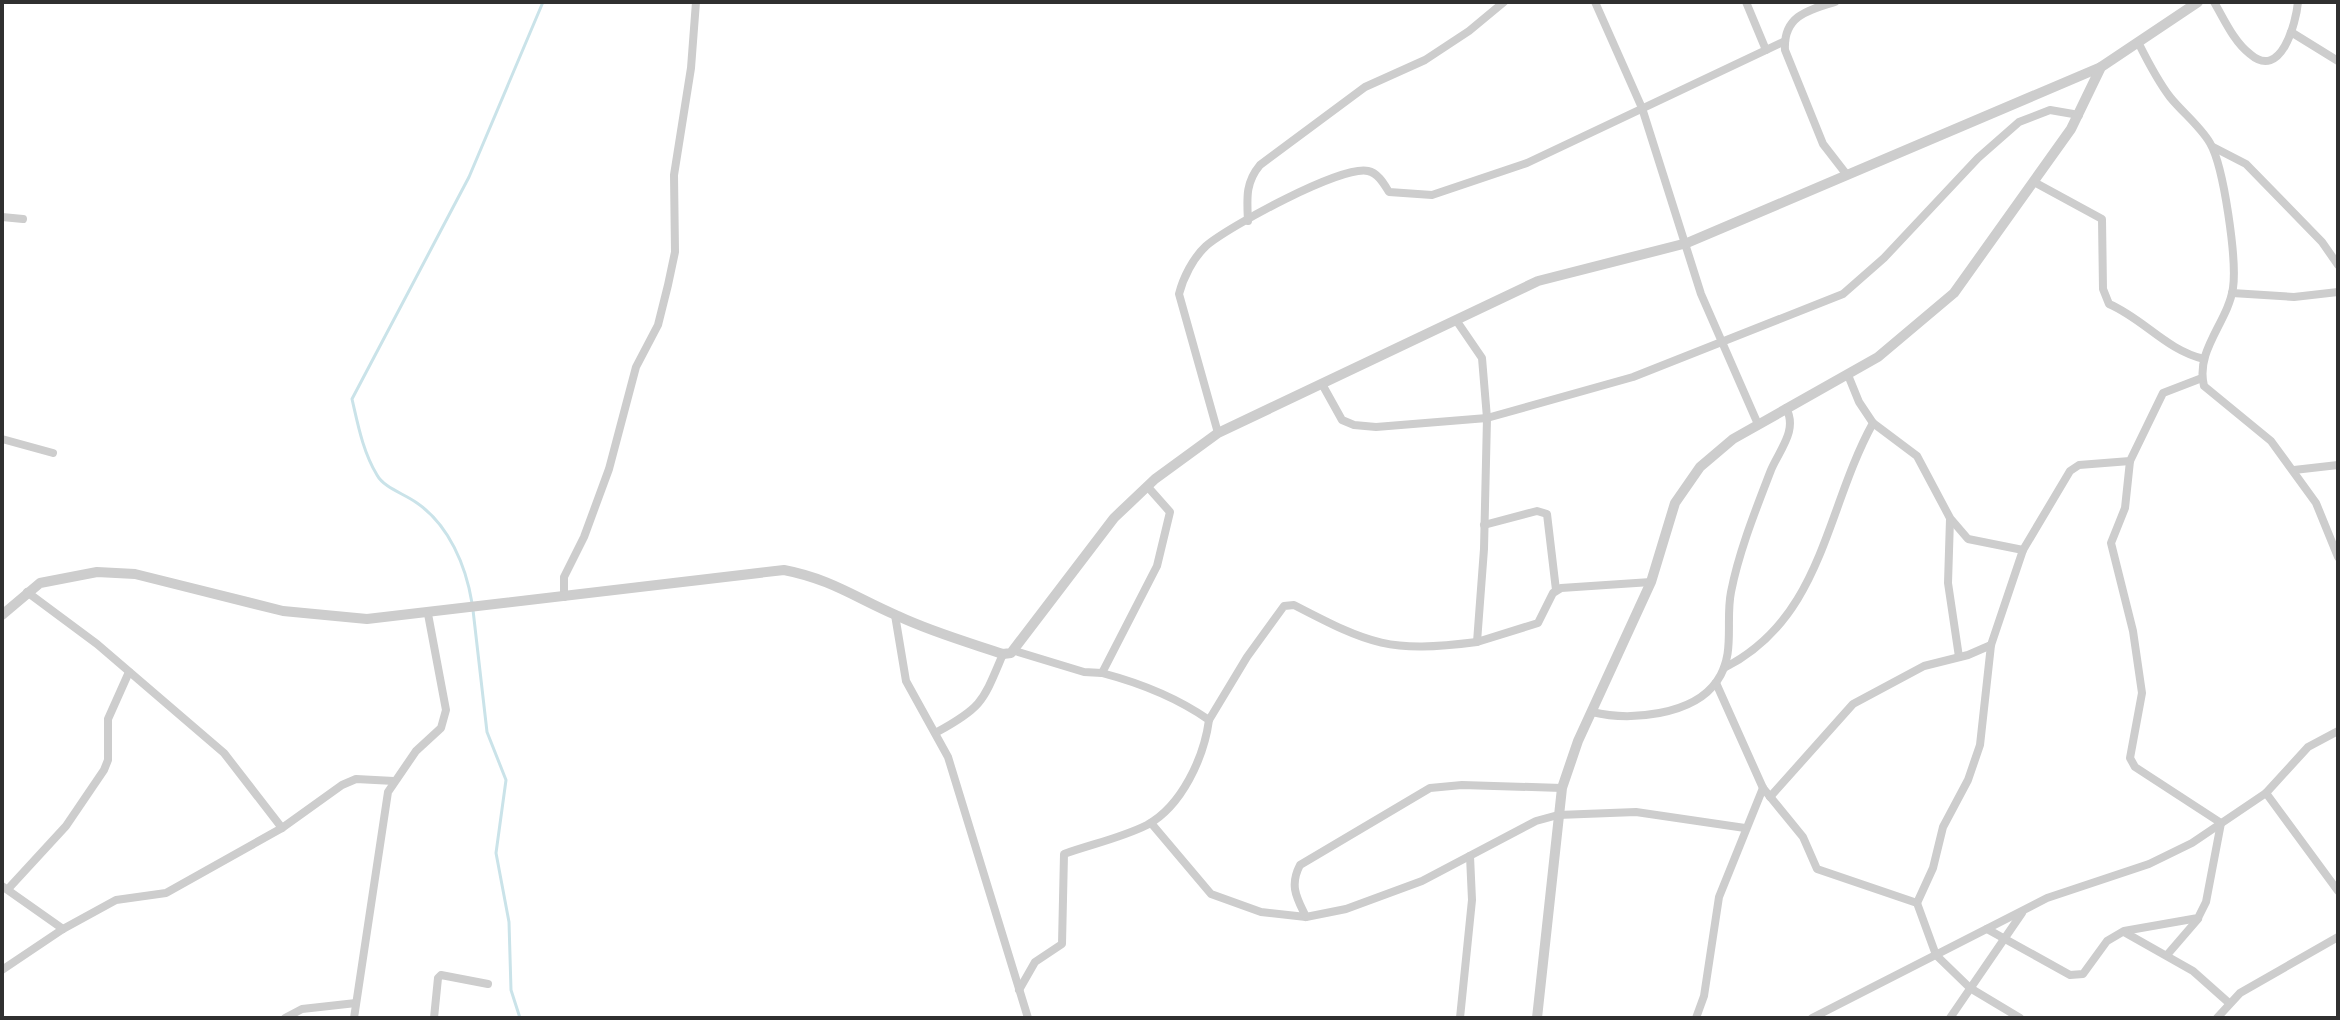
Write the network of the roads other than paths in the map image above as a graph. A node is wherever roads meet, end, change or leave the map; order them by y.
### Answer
1 (696, 2) edge
2 (1504, 2) edge
3 (1595, 2) edge
4 (1746, 2) edge
5 (1835, 2) edge
6 (2198, 2) edge
7 (2214, 2) edge
8 (2298, 2) edge
9 (2291, 32) junction
10 (1785, 41) junction
11 (2139, 44) junction
12 (1766, 50) junction
13 (2338, 61) edge
14 (2101, 67) junction
15 (1642, 108) junction
16 (2079, 115) junction
17 (2213, 147) junction
18 (1847, 175) junction
19 (2034, 182) junction
20 (2, 217) edge
21 (23, 219) dead end
22 (1248, 221) junction
23 (1687, 243) junction
24 (2338, 265) edge
25 (2338, 292) edge
26 (2232, 293) junction
27 (1456, 320) junction
28 (1724, 343) junction
29 (2204, 359) junction
30 (1848, 375) junction
31 (2202, 378) junction
32 (1322, 384) junction
33 (1786, 408) junction
34 (1487, 418) junction
35 (1757, 422) junction
36 (1873, 423) junction
37 (1218, 433) junction
38 (2, 439) edge
39 (53, 453) dead end
40 (2130, 461) junction
41 (2338, 465) edge
42 (2294, 470) junction
43 (1147, 486) junction
44 (1950, 518) junction
45 (1484, 525) junction
46 (2023, 550) junction
47 (2338, 557) edge
48 (1651, 582) junction
49 (1556, 590) junction
50 (27, 592) junction
51 (564, 597) junction
52 (428, 614) junction
53 (2, 615) edge
54 (895, 615) junction
55 (1477, 642) junction
56 (1991, 645) junction
57 (1015, 651) junction
58 (1003, 654) junction
59 (1959, 657) junction
60 (1724, 668) junction
61 (129, 672) junction
62 (1102, 673) junction
63 (1716, 683) junction
64 (1592, 712) junction
65 (1209, 720) junction
66 (2338, 731) edge
67 (937, 732) junction
68 (394, 781) junction
69 (1562, 788) junction
70 (1763, 788) junction
71 (2266, 793) junction
72 (1770, 797) junction
73 (1558, 815) junction
74 (1151, 823) junction
75 (2221, 823) junction
76 (282, 828) junction
77 (1745, 828) junction
78 (1470, 856) junction
79 (5, 888) edge
80 (2338, 891) edge
81 (1917, 903) junction
82 (2022, 912) junction
83 (1306, 917) junction
84 (2198, 918) junction
85 (63, 929) junction
86 (1987, 929) junction
87 (2124, 931) junction
88 (2005, 937) junction
89 (2338, 937) edge
90 (1936, 955) junction
91 (2167, 955) junction
92 (2, 970) edge
93 (488, 984) dead end
94 (1970, 988) junction
95 (1019, 990) junction
96 (356, 1003) junction
97 (2229, 1003) junction
98 (285, 1018) edge
99 (354, 1018) edge
100 (434, 1018) edge
101 (1028, 1018) edge
102 (1460, 1018) edge
103 (1537, 1018) edge
104 (1696, 1018) edge
105 (1812, 1018) edge
106 (1950, 1018) edge
107 (2020, 1018) edge
108 (2217, 1018) edge

1 - 51 street
2 - 22 street
3 - 15 street
4 - 12 street
5 - 10 street
6 - 11 street
7 - 9 street
8 - 9 street
9 - 13 street
10 - 12 street
10 - 18 street
11 - 14 street
11 - 17 street
12 - 15 street
14 - 16 street
14 - 18 street
15 - 22 street
15 - 23 street
16 - 19 street
16 - 28 street
17 - 24 street
17 - 26 street
18 - 23 street
19 - 29 street
19 - 30 street
20 - 21 street
22 - 37 street
23 - 27 street
23 - 28 street
25 - 26 street
26 - 29 street
27 - 32 street
27 - 34 street
28 - 34 street
28 - 35 street
29 - 31 street
30 - 33 street
30 - 36 street
31 - 40 street
31 - 42 street
32 - 34 street
32 - 37 street
33 - 35 street
33 - 60 street
34 - 45 street
35 - 48 street
36 - 44 street
36 - 60 street
37 - 43 street
38 - 39 street
40 - 46 street
40 - 75 street
41 - 42 street
42 - 47 street
43 - 57 street
43 - 62 street
44 - 46 street
44 - 59 street
45 - 49 street
45 - 55 street
46 - 56 street
48 - 49 street
48 - 64 street
49 - 55 street
50 - 52 street
50 - 53 street
50 - 61 street
51 - 52 street
51 - 54 street
52 - 68 street
54 - 58 street
54 - 67 street
55 - 65 street
56 - 59 street
56 - 81 street
57 - 58 street
57 - 62 street
58 - 67 street
59 - 72 street
60 - 63 street
61 - 76 street
61 - 79 street
62 - 65 street
63 - 64 street
63 - 70 street
64 - 69 street
65 - 74 street
66 - 71 street
67 - 95 street
68 - 76 street
68 - 96 street
69 - 73 street
69 - 83 street
70 - 72 street
70 - 77 street
71 - 75 street
71 - 80 street
72 - 81 street
73 - 77 street
73 - 78 street
73 - 103 street
74 - 83 street
74 - 95 street
75 - 82 street
75 - 84 street
76 - 85 street
77 - 104 street
78 - 83 street
78 - 102 street
79 - 85 street
81 - 90 street
82 - 86 street
82 - 88 street
84 - 87 street
84 - 91 street
85 - 92 street
86 - 88 street
86 - 90 street
87 - 88 street
87 - 91 street
88 - 94 street
89 - 97 street
90 - 94 street
90 - 105 street
91 - 97 street
93 - 100 street
94 - 106 street
94 - 107 street
95 - 101 street
96 - 98 street
96 - 99 street
97 - 108 street

